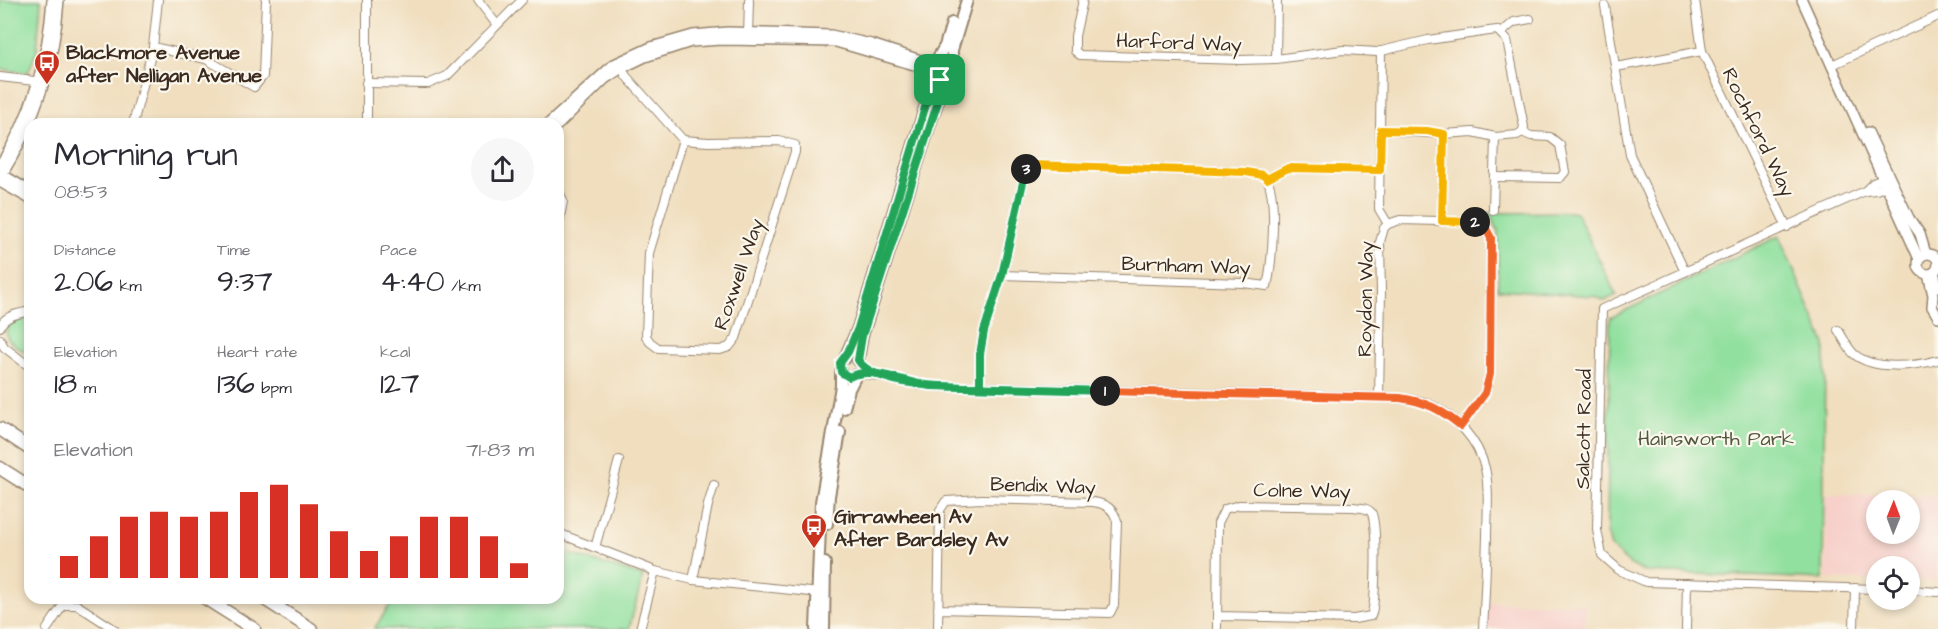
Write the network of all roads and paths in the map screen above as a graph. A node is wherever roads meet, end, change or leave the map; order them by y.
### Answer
1 (52, 0) edge
2 (59, 0) edge
3 (158, 0) edge
4 (266, 0) edge
5 (367, 0) edge
6 (478, 0) edge
7 (522, 0) edge
8 (749, 0) edge
9 (960, 0) edge
10 (967, 0) edge
11 (1083, 0) edge
12 (1277, 0) edge
13 (1695, 0) edge
14 (1802, 0) edge
15 (1808, 0) edge
16 (1605, 6) dead end
17 (1938, 16) edge
18 (1530, 19) dead end
19 (497, 25) junction
20 (1501, 33) junction
21 (748, 36) junction
22 (153, 47) junction
23 (1381, 51) junction
24 (1702, 51) junction
25 (1276, 59) junction
26 (1834, 64) junction
27 (621, 65) junction
28 (1616, 67) junction
29 (952, 69) junction
30 (936, 70) junction
31 (0, 77) edge
32 (42, 82) junction
33 (366, 83) junction
34 (30, 118) edge
35 (135, 118) edge
36 (367, 118) edge
37 (555, 118) edge
38 (564, 119) edge
39 (1381, 130) junction
40 (1522, 132) junction
41 (1444, 134) junction
42 (24, 135) edge
43 (1495, 137) junction
44 (683, 140) junction
45 (1380, 170) junction
46 (0, 174) edge
47 (1494, 177) junction
48 (1267, 179) junction
49 (1888, 182) junction
50 (24, 187) edge
51 (24, 194) edge
52 (1493, 210) dead end
53 (1442, 221) junction
54 (1388, 224) junction
55 (1786, 227) junction
56 (1929, 256) edge
57 (1934, 270) edge
58 (1685, 272) junction
59 (1002, 275) junction
60 (1938, 287) edge
61 (24, 312) edge
62 (1938, 317) edge
63 (0, 327) edge
64 (1838, 330) dead end
65 (0, 339) edge
66 (844, 358) junction
67 (1938, 360) edge
68 (24, 362) edge
69 (858, 368) junction
70 (841, 372) junction
71 (980, 387) junction
72 (1379, 397) junction
73 (1461, 426) junction
74 (0, 429) edge
75 (24, 445) edge
76 (619, 460) dead end
77 (0, 468) edge
78 (24, 483) edge
79 (714, 485) dead end
80 (564, 536) edge
81 (595, 548) junction
82 (655, 571) junction
83 (693, 580) junction
84 (1687, 583) junction
85 (1855, 588) junction
86 (1866, 589) edge
87 (1920, 591) edge
88 (1938, 592) edge
89 (821, 593) junction
90 (214, 604) edge
91 (272, 604) edge
92 (938, 609) junction
93 (1217, 616) junction
94 (47, 629) edge
95 (114, 629) edge
96 (254, 629) edge
97 (311, 629) edge
98 (640, 629) edge
99 (816, 629) edge
100 (824, 629) edge
101 (938, 629) edge
102 (1217, 629) edge
103 (1483, 629) edge
104 (1686, 629) edge
105 (1854, 629) edge

1 - 32 street
2 - 32 street
3 - 22 street
4 - 22 street
5 - 33 street
6 - 19 street
7 - 19 street
8 - 21 street
9 - 30 main road
10 - 29 main road
11 - 25 street, Harford Way
12 - 25 street
13 - 24 street, Rochford Way
14 - 26 street
15 - 26 street
16 - 28 street
17 - 26 street
18 - 20 street
19 - 33 street
20 - 23 street
20 - 40 street
21 - 27 street
21 - 30 street
22 - 35 street
23 - 25 street
23 - 39 street
24 - 28 street, Rochford Way
24 - 55 street, Rochford Way
26 - 49 street
27 - 37 street
27 - 38 street
27 - 44 street
28 - 58 street
29 - 30 main road
29 - 30 main road
30 - 66 main road
30 - 69 main road
31 - 32 street
32 - 34 street
33 - 36 street
39 - 41 street
39 - 45 street
40 - 43 street
40 - 47 street
41 - 43 street
41 - 53 street
42 - 46 street
43 - 47 street
44 - 44 street, Roxwell Way
45 - 48 street
45 - 54 street
46 - 50 street
46 - 51 street
47 - 52 street
48 - 59 street
48 - 59 street, Burnham Way
49 - 55 street, Salcott Road
49 - 56 street
53 - 54 street, Roydon Way
53 - 73 street, Roydon Way
54 - 72 street, Roydon Way
55 - 58 street, Salcott Road
56 - 57 street
56 - 57 street
57 - 60 street
57 - 62 street
58 - 84 street, Salcott Road
59 - 71 street
61 - 63 street
64 - 67 street
65 - 68 street
66 - 69 main road
66 - 70 main road
69 - 70 main road
69 - 71 street
69 - 89 main road
70 - 89 main road
71 - 72 street
72 - 73 street
73 - 103 street
74 - 75 main road
76 - 81 street
77 - 78 main road
79 - 83 street
80 - 81 street
81 - 82 street
82 - 83 street
82 - 98 street
83 - 89 street
84 - 85 street, Salcott Road
84 - 104 street
85 - 86 street, Salcott Road
85 - 105 street
87 - 88 street
89 - 99 main road
89 - 100 main road
90 - 96 main road
91 - 97 main road
92 - 92 street, Bendix Way
92 - 101 street, Bendix Way
93 - 93 street, Colne Way
93 - 102 street, Colne Way
94 - 95 street

